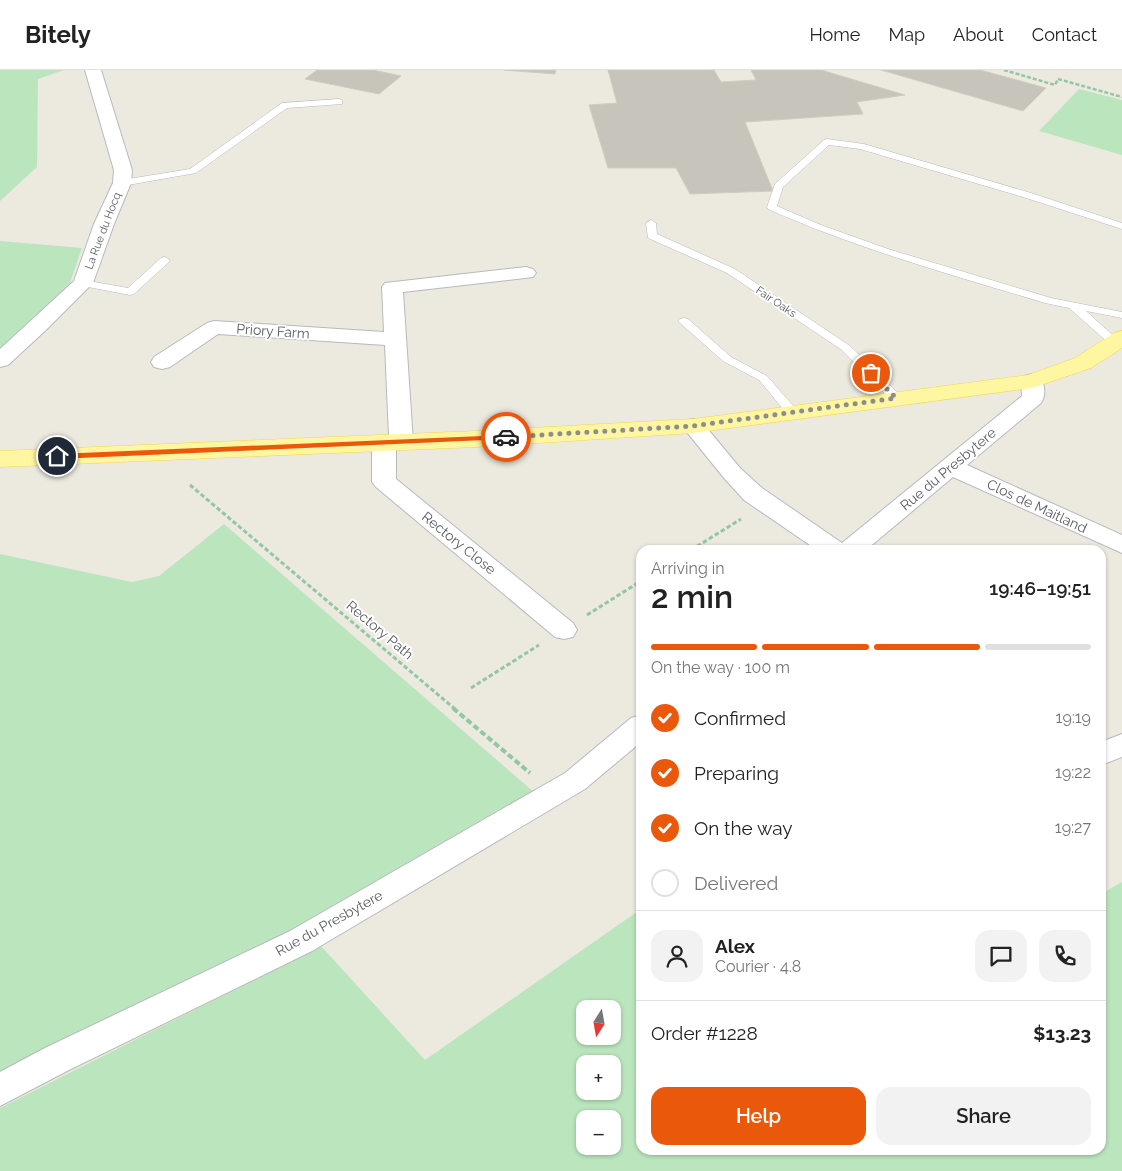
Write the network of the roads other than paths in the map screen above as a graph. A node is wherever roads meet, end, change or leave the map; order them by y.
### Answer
1 (93, 70) edge
2 (339, 102) dead end
3 (122, 183) junction
4 (651, 223) dead end
5 (1122, 226) edge
6 (166, 260) dead end
7 (526, 273) dead end
8 (83, 283) junction
9 (1071, 305) junction
10 (1122, 314) edge
11 (684, 321) dead end
12 (395, 339) junction
13 (1119, 340) edge
14 (0, 360) edge
15 (162, 362) dead end
16 (1032, 381) junction
17 (896, 398) junction
18 (792, 412) junction
19 (693, 426) junction
20 (393, 442) junction
21 (0, 458) edge
22 (952, 467) junction
23 (827, 545) edge
24 (856, 545) edge
25 (1122, 545) edge
26 (564, 630) dead end
27 (636, 730) edge
28 (1122, 745) edge
29 (1106, 752) edge
30 (0, 1090) edge

1 - 3 street, La Rue du Hocq
2 - 3 lane
3 - 8 street, La Rue du Hocq
4 - 17 lane, Fair Oaks
5 - 9 lane
6 - 8 lane
7 - 12 street
8 - 14 street, La Rue du Hocq
9 - 10 lane
9 - 13 lane
11 - 18 lane
12 - 15 street, Priory Farm
12 - 20 street
13 - 16 main road
16 - 17 main road
16 - 22 street, Rue du Presbytere
17 - 18 main road
18 - 19 main road
19 - 20 main road
19 - 23 street
20 - 21 main road
20 - 26 street, Rectory Close
22 - 24 street, Rue du Presbytere
22 - 25 street, Clos de Maitland
27 - 30 street, Rue du Presbytere
28 - 29 street

